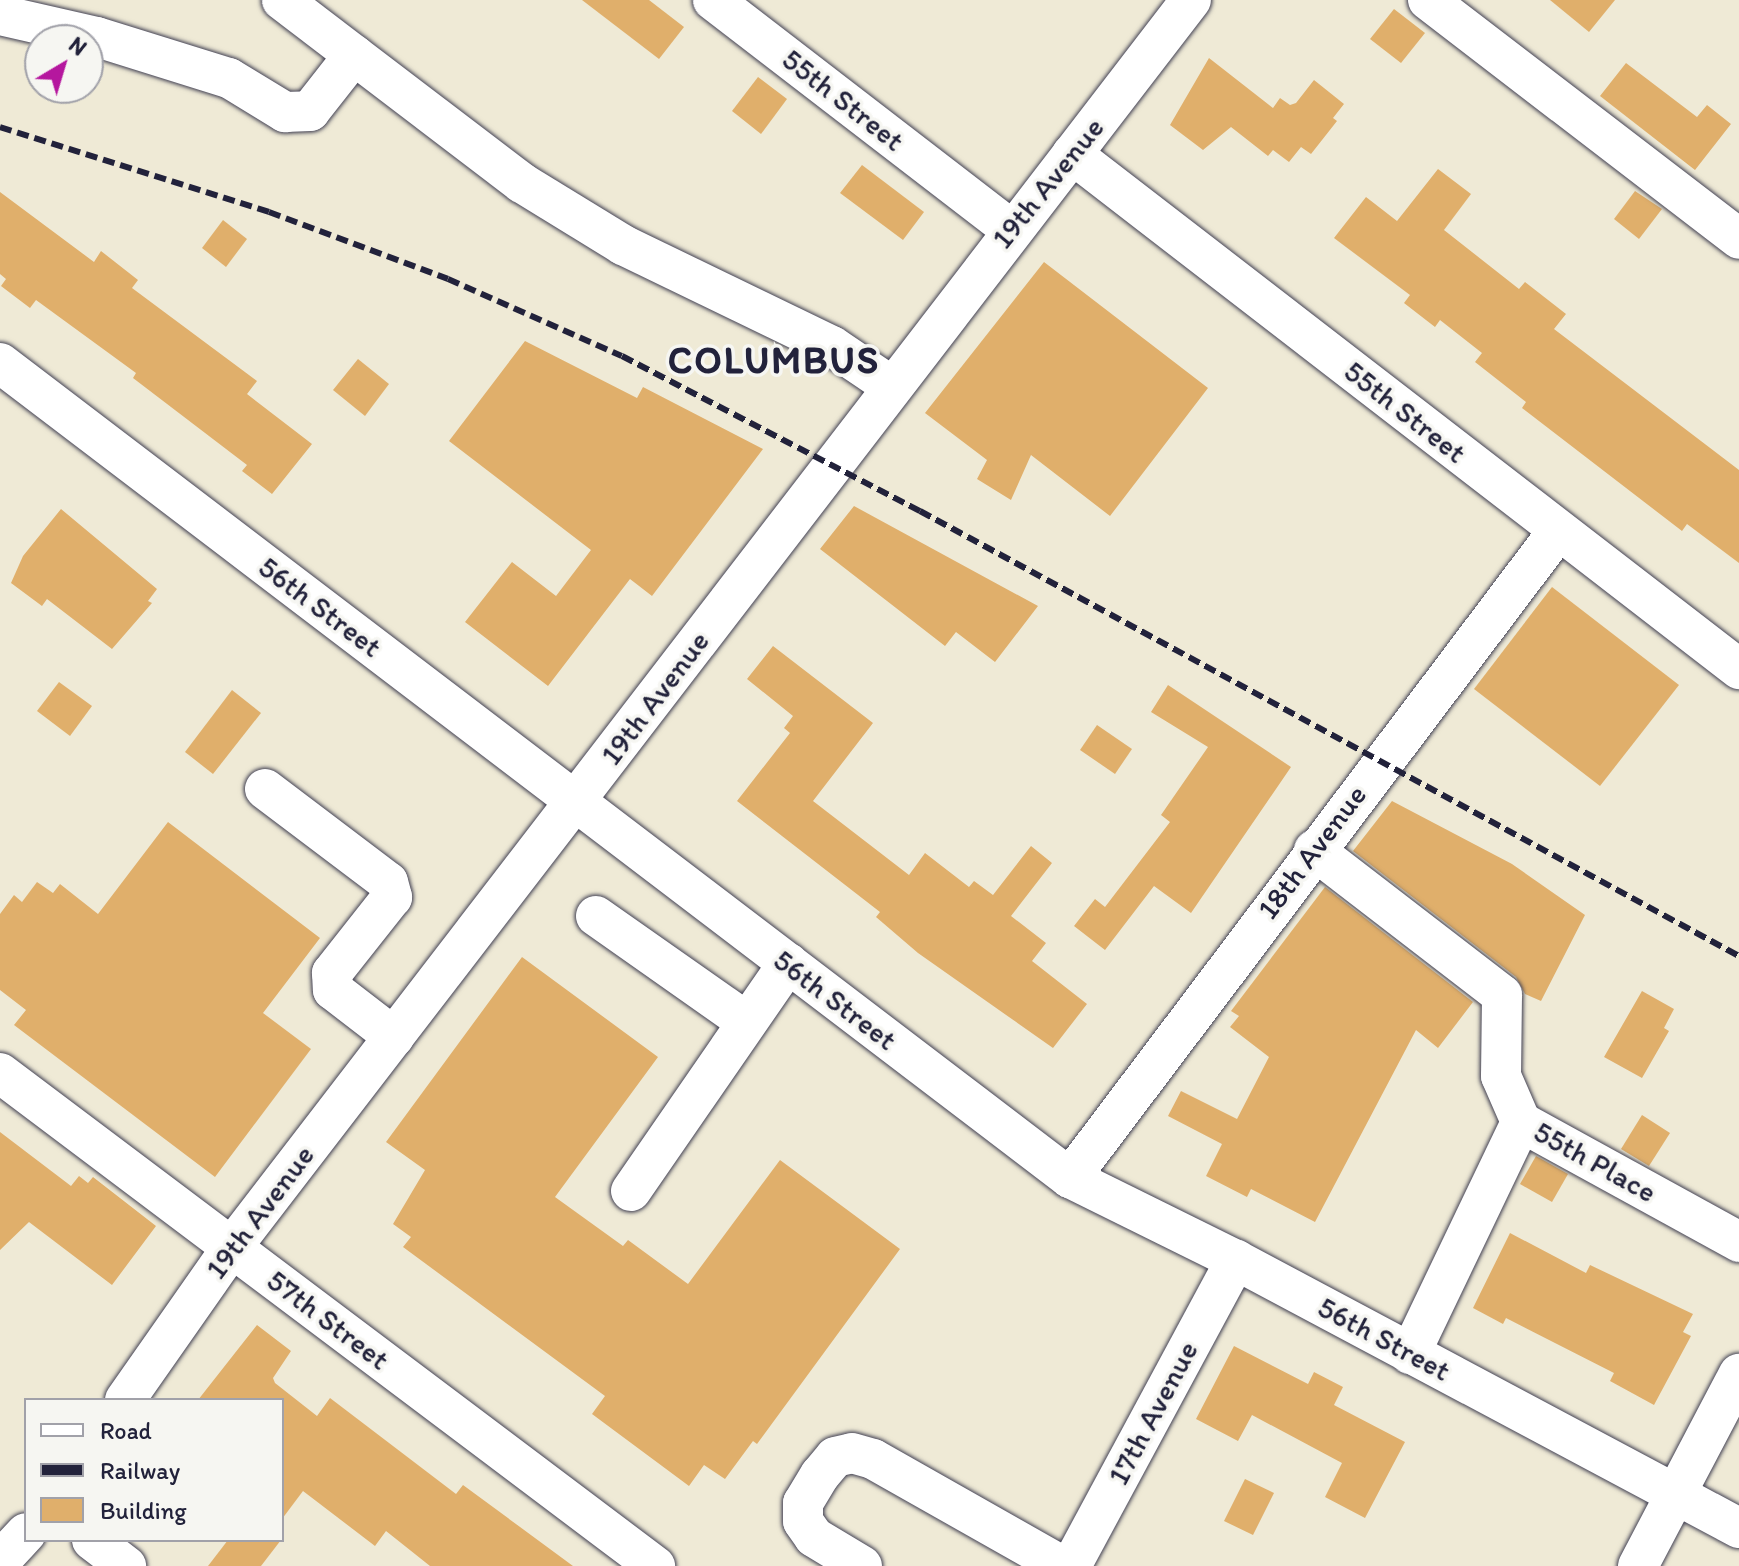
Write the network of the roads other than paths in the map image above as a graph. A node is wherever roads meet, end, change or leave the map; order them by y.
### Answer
1 (282, 0) edge
2 (713, 0) edge
3 (1191, 0) edge
4 (1428, 0) edge
5 (49, 13) edge
6 (0, 15) edge
7 (354, 55) junction
8 (1072, 154) junction
9 (1010, 229) junction
10 (1739, 239) edge
11 (0, 363) edge
12 (891, 386) junction
13 (1558, 531) junction
14 (1739, 669) edge
15 (265, 789) dead end
16 (576, 803) junction
17 (1314, 850) junction
18 (596, 916) dead end
19 (788, 963) junction
20 (747, 1022) junction
21 (394, 1037) junction
22 (0, 1073) edge
23 (1521, 1122) junction
24 (1070, 1178) junction
25 (631, 1191) dead end
26 (1739, 1242) edge
27 (232, 1247) junction
28 (1236, 1260) junction
29 (1410, 1354) junction
30 (1739, 1374) edge
31 (126, 1398) edge
32 (1676, 1495) junction
33 (1739, 1528) edge
34 (24, 1535) edge
35 (95, 1542) edge
36 (0, 1561) edge
37 (126, 1566) edge
38 (655, 1566) edge
39 (862, 1566) edge
40 (1062, 1566) edge
41 (1071, 1566) edge
42 (1638, 1566) edge

1 - 7 street
2 - 9 street, 55th Street
3 - 8 street, 19th Avenue
4 - 10 street
5 - 6 street
5 - 7 street
7 - 12 street
8 - 9 street, 19th Avenue
8 - 13 street, 55th Street
9 - 12 street, 19th Avenue
11 - 16 street, 56th Street
12 - 16 street, 19th Avenue
13 - 14 street, 55th Street
13 - 17 street, 18th Avenue
15 - 21 street
16 - 19 street, 56th Street
16 - 21 street, 19th Avenue
17 - 23 street, 55th Place
17 - 24 street, 18th Avenue
18 - 20 street
19 - 20 street
19 - 24 street, 56th Street
20 - 25 street
21 - 27 street, 19th Avenue
22 - 27 street, 57th Street
23 - 26 street, 55th Place
23 - 29 street
24 - 28 street, 56th Street
27 - 31 street, 19th Avenue
27 - 38 street, 57th Street
28 - 29 street, 56th Street
28 - 41 street, 17th Avenue
29 - 32 street, 56th Street
30 - 32 street
32 - 33 street, 56th Street
32 - 42 street
34 - 36 street
35 - 37 street
39 - 40 street

